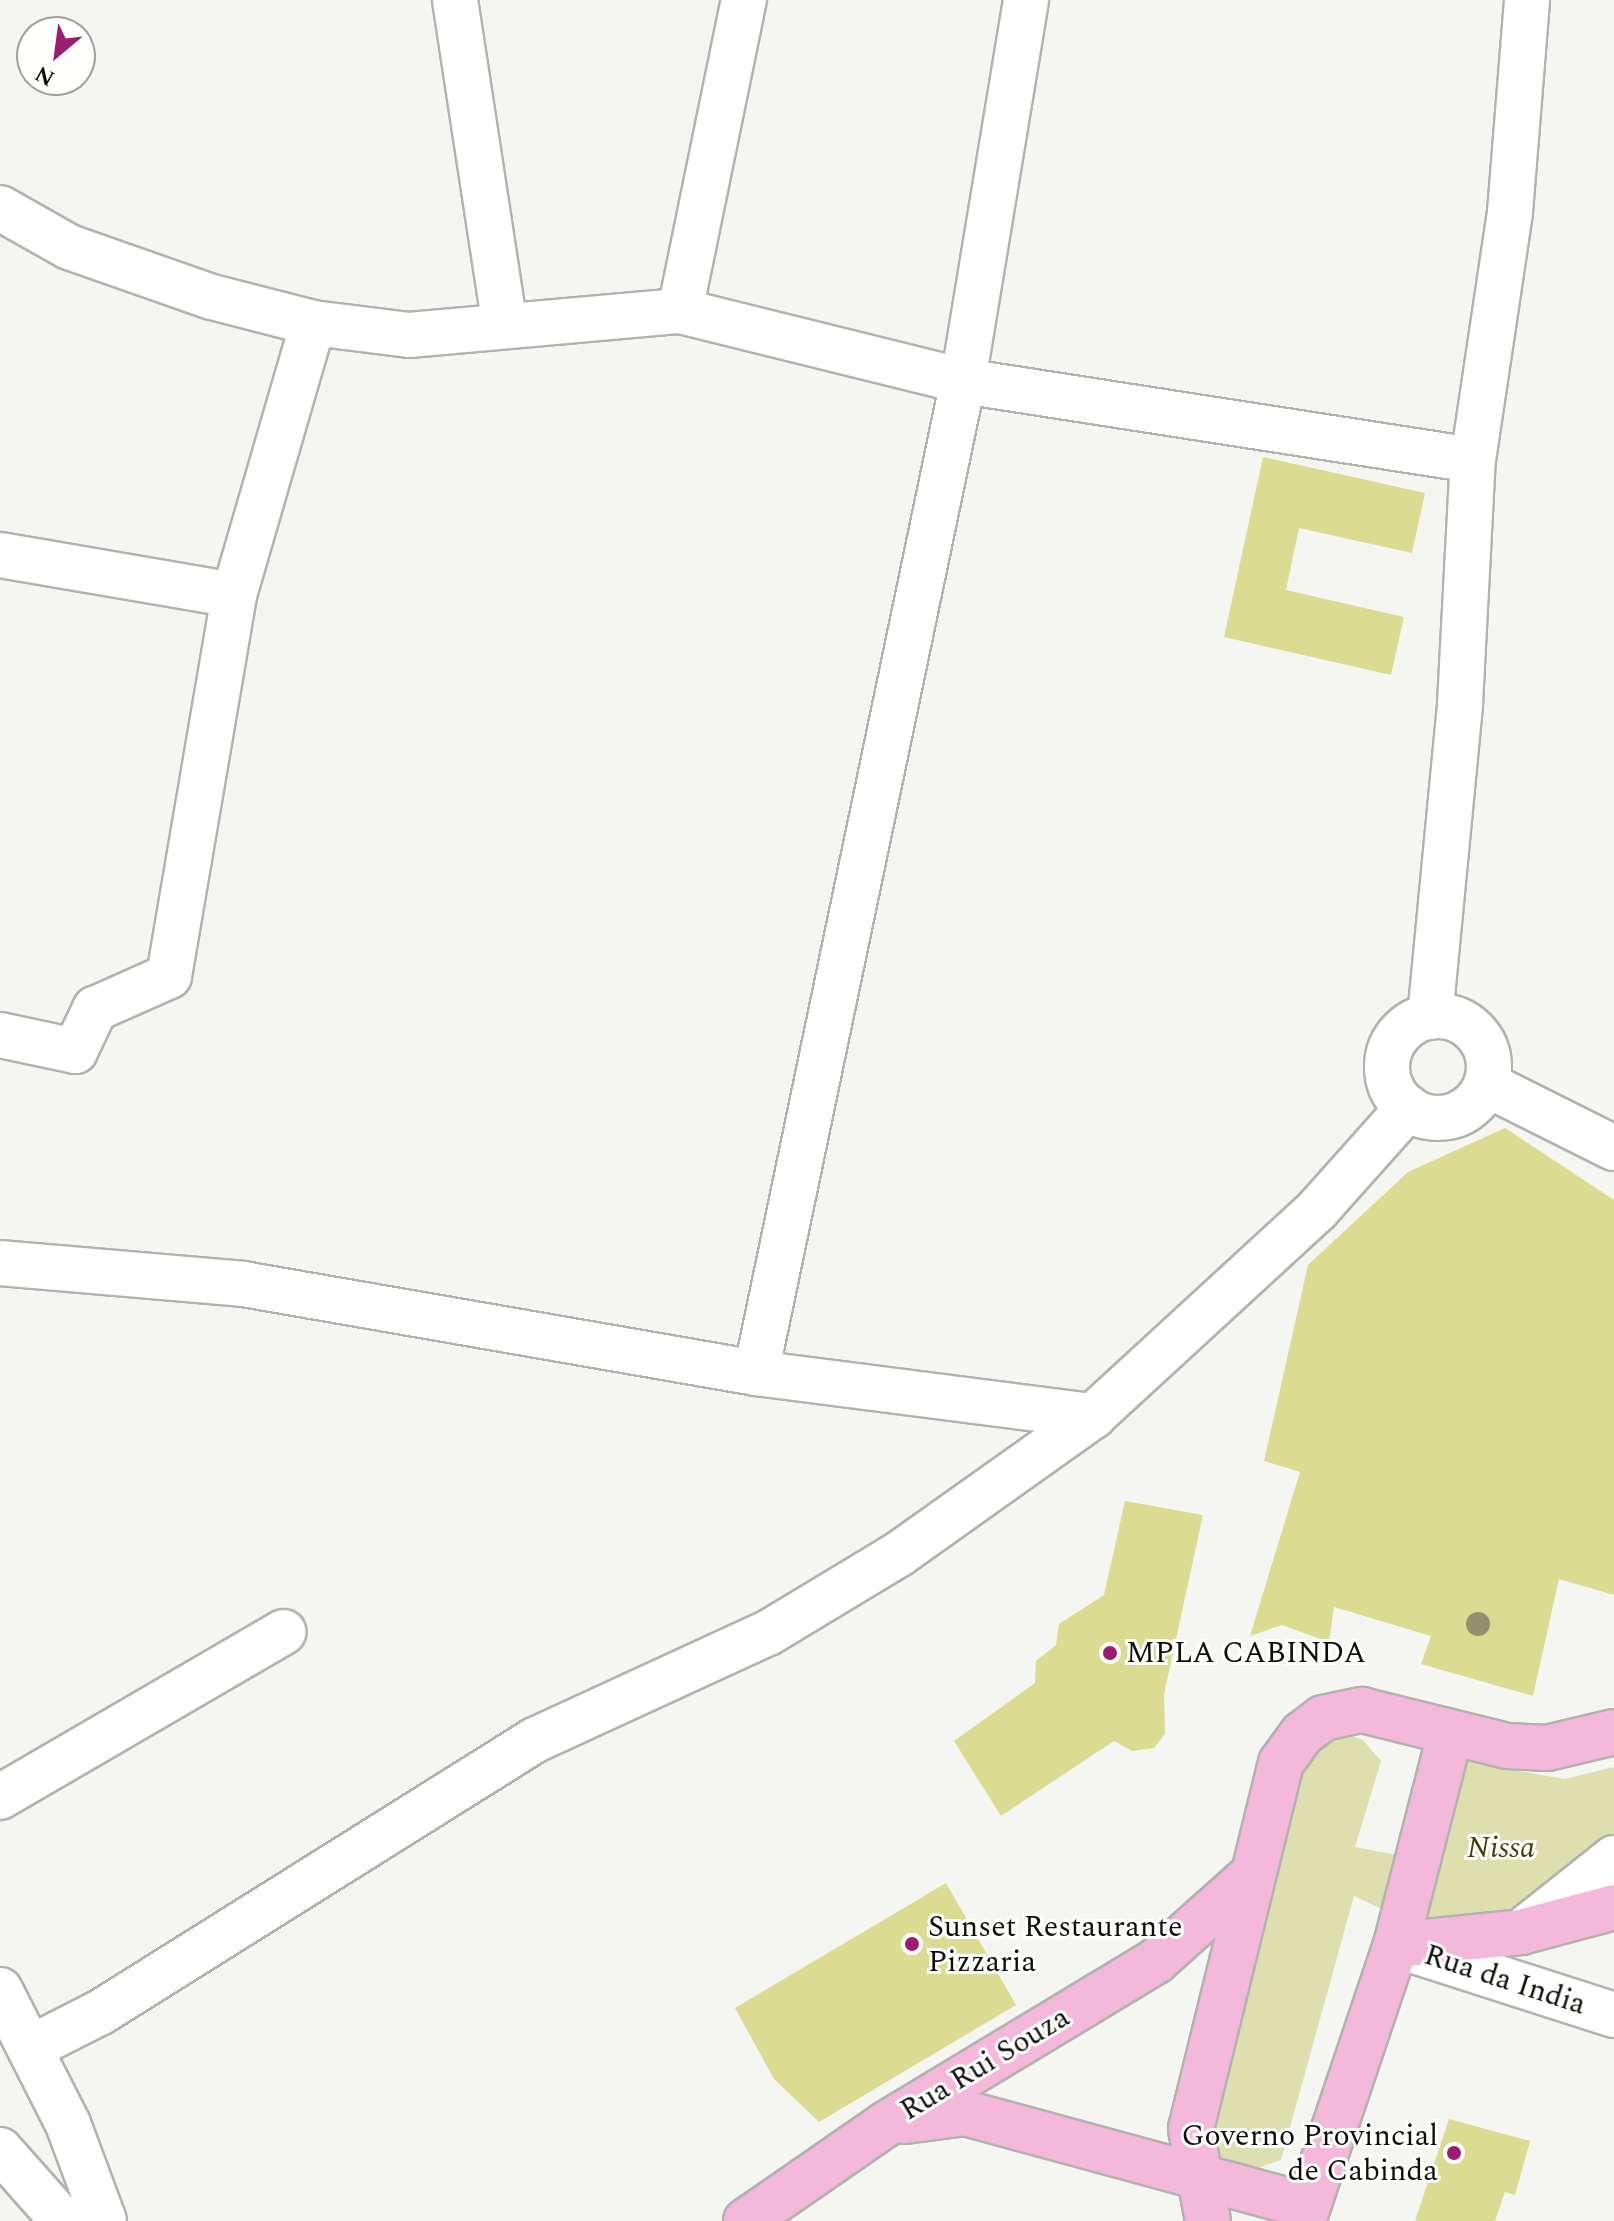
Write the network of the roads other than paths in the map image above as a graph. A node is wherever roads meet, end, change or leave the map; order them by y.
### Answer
1 (455, 0) edge
2 (744, 0) edge
3 (1026, 0) edge
4 (1527, 0) edge
5 (0, 208) edge
6 (680, 311) junction
7 (504, 321) junction
8 (313, 323) junction
9 (963, 381) junction
10 (1473, 460) junction
11 (0, 555) edge
12 (234, 595) junction
13 (1430, 1017) junction
14 (0, 1035) edge
15 (1486, 1084) junction
16 (1408, 1108) junction
17 (1614, 1148) edge
18 (0, 1263) edge
19 (756, 1373) junction
20 (1093, 1416) junction
21 (283, 1632) dead end
22 (1614, 1732) edge
23 (1450, 1735) junction
24 (0, 1797) edge
25 (1614, 1858) edge
26 (1255, 1871) junction
27 (1614, 1907) edge
28 (1521, 1932) junction
29 (1396, 1945) junction
30 (0, 1990) edge
31 (1614, 2015) edge
32 (32, 2047) junction
33 (886, 2124) junction
34 (0, 2150) edge
35 (1199, 2177) junction
36 (1306, 2213) edge
37 (63, 2221) edge
38 (104, 2221) edge
39 (746, 2221) edge
40 (1208, 2221) edge

1 - 7 street
2 - 6 street
3 - 9 street
4 - 10 street
5 - 8 street
6 - 7 street
6 - 9 street
7 - 8 street
8 - 12 street
9 - 10 street
9 - 19 street
10 - 13 street
11 - 12 street
12 - 14 street
13 - 15 street
13 - 16 street
15 - 16 street
15 - 17 street
16 - 20 street
18 - 19 street
19 - 20 street
20 - 32 street
21 - 24 street
22 - 23 main road
23 - 26 main road
23 - 29 main road
25 - 28 street
26 - 33 main road, Rua Rui Souza
26 - 35 main road
27 - 28 main road
28 - 29 main road
29 - 31 street, Rua da India
29 - 36 main road
30 - 32 street
32 - 38 street
33 - 35 main road
33 - 39 main road, Rua Rui Souza
34 - 37 street
35 - 36 main road
35 - 40 main road

